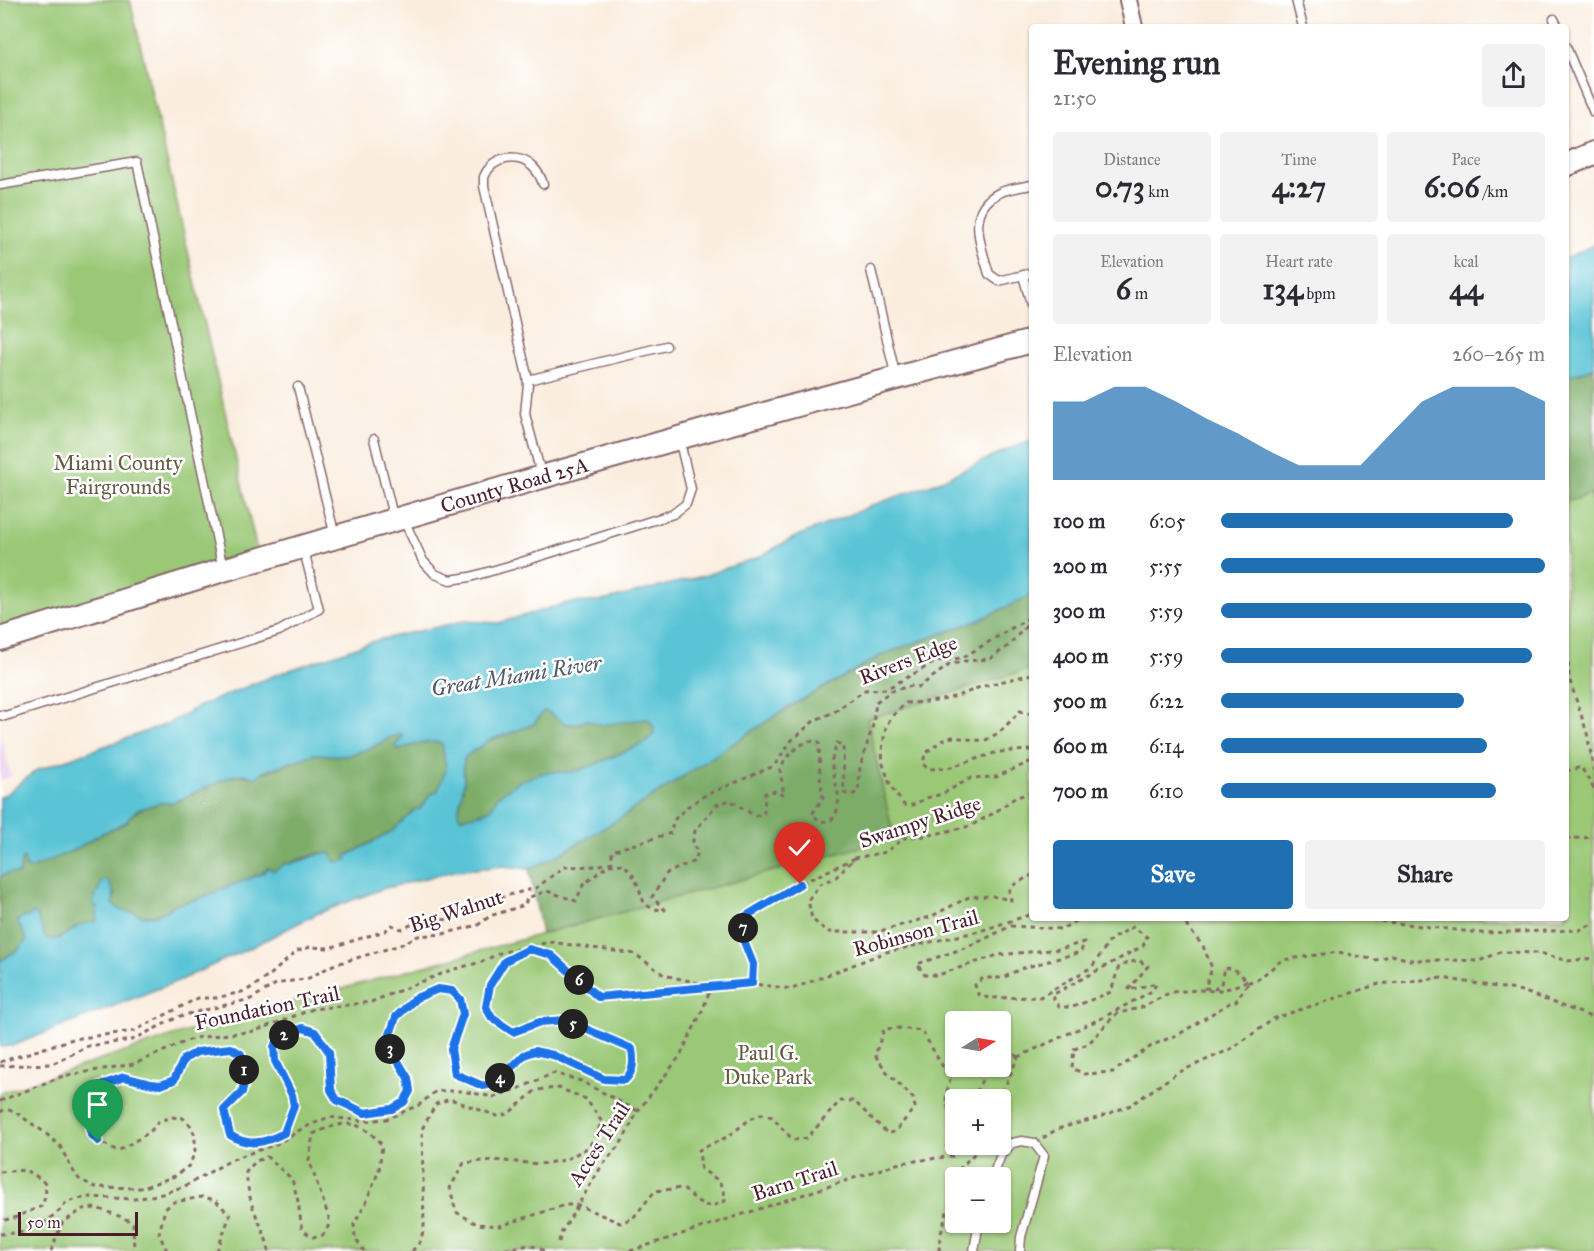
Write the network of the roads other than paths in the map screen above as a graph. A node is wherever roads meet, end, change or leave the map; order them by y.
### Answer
1 (1128, 0) edge
2 (1296, 0) edge
3 (1133, 24) edge
4 (1302, 24) edge
5 (1569, 54) edge
6 (1594, 113) edge
7 (1594, 153) edge
8 (1569, 164) edge
9 (543, 184) dead end
10 (0, 185) edge
11 (1029, 186) edge
12 (871, 270) dead end
13 (1028, 274) edge
14 (1029, 342) edge
15 (666, 346) dead end
16 (896, 378) junction
17 (528, 380) junction
18 (298, 387) dead end
19 (679, 438) junction
20 (375, 439) dead end
21 (542, 477) junction
22 (398, 519) junction
23 (335, 537) junction
24 (303, 546) junction
25 (223, 570) junction
26 (0, 639) edge
27 (0, 715) edge
28 (996, 1167) edge
29 (977, 1233) edge
30 (974, 1251) edge
31 (1020, 1251) edge

1 - 3 street
2 - 4 lane
5 - 6 lane
7 - 8 main road
9 - 17 lane
10 - 25 lane
11 - 13 lane
12 - 16 lane
14 - 16 main road, County Road 25A
15 - 17 lane
16 - 19 main road, County Road 25A
17 - 21 lane
18 - 23 lane
19 - 21 main road, County Road 25A
19 - 22 lane
20 - 22 lane
21 - 22 main road, County Road 25A
22 - 23 main road, County Road 25A
23 - 24 main road, County Road 25A
24 - 25 main road, County Road 25A
24 - 27 lane
25 - 26 main road, County Road 25A
28 - 31 lane
29 - 30 lane

